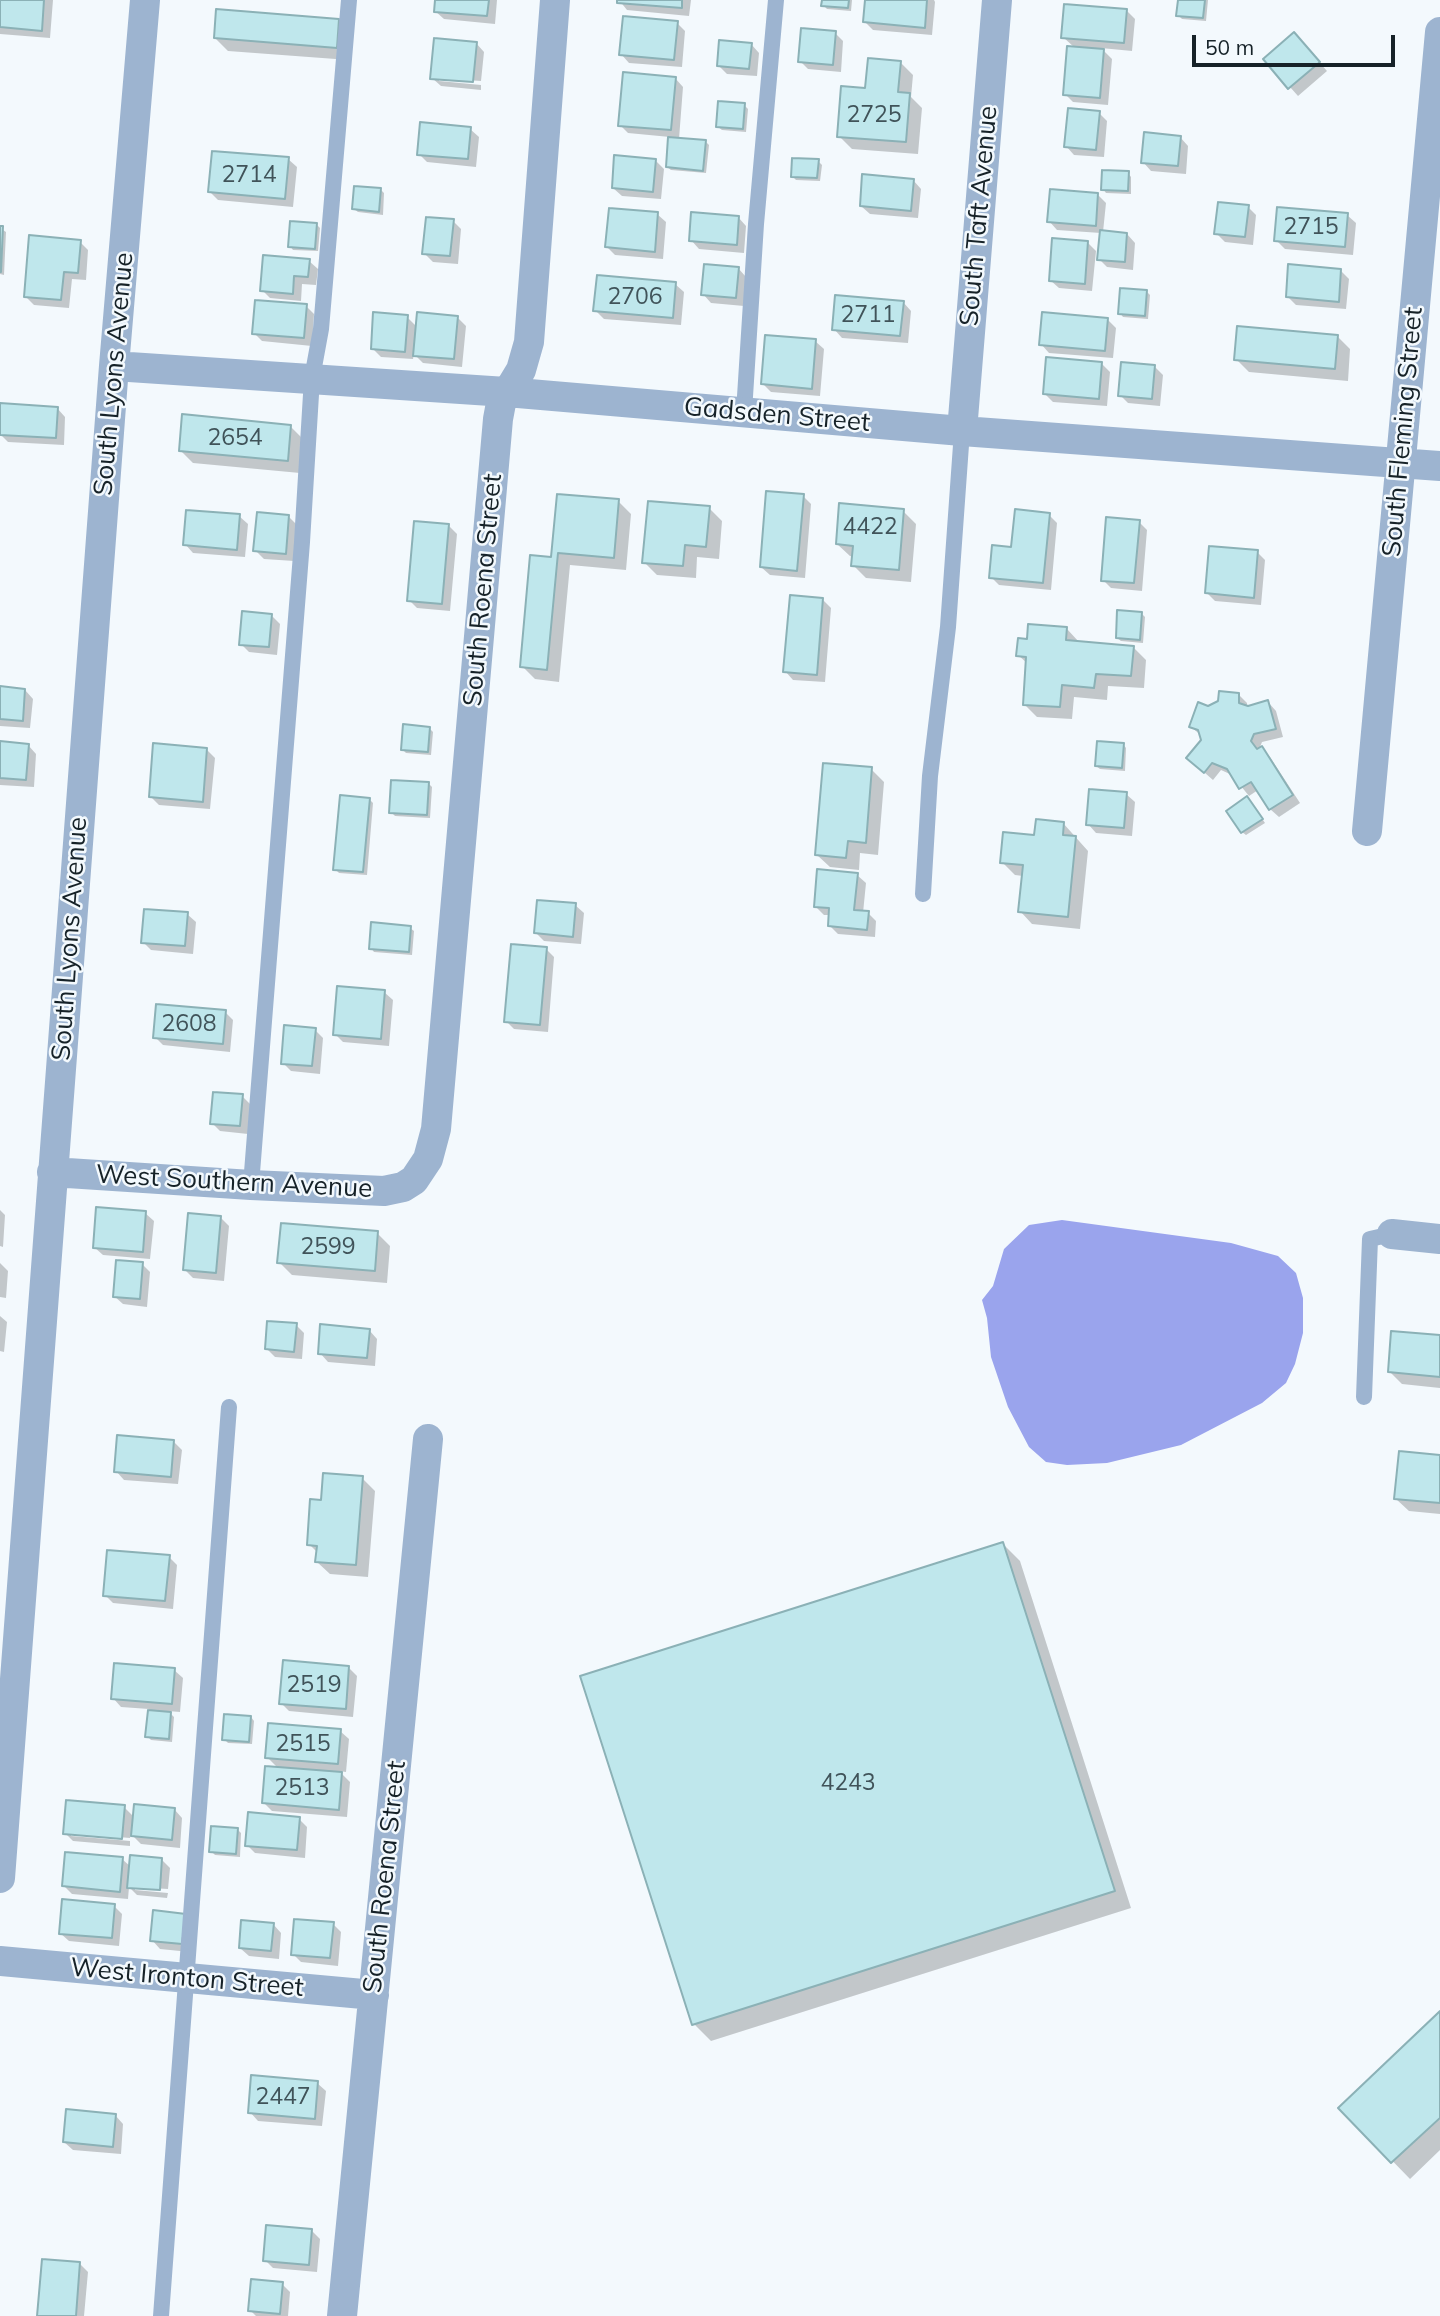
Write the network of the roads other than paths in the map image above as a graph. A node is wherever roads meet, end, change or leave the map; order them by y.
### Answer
1 (145, 0) edge
2 (349, 0) edge
3 (555, 0) edge
4 (776, 0) edge
5 (997, 0) edge
6 (1440, 32) edge
7 (114, 366) junction
8 (312, 378) junction
9 (506, 392) junction
10 (744, 412) junction
11 (962, 431) junction
12 (1400, 463) junction
13 (1440, 466) edge
14 (1367, 831) dead end
15 (923, 894) dead end
16 (52, 1172) junction
17 (414, 1180) joint
18 (251, 1185) junction
19 (1392, 1234) joint
20 (1440, 1239) edge
21 (1364, 1397) dead end
22 (229, 1407) dead end
23 (428, 1438) dead end
24 (0, 1878) edge
25 (0, 1961) edge
26 (187, 1978) junction
27 (374, 1995) junction
28 (161, 2316) edge
29 (342, 2316) edge

1 - 7 street, South Lyons Avenue
2 - 8 lane
3 - 9 street, South Roena Street
4 - 10 lane
5 - 11 street, South Taft Avenue
6 - 12 street, South Fleming Street
7 - 8 street, Gadsden Street
7 - 16 street, South Lyons Avenue
8 - 9 street, Gadsden Street
8 - 18 lane
9 - 10 street, Gadsden Street
9 - 17 street, South Roena Street
10 - 11 street, Gadsden Street
11 - 12 street, Gadsden Street
11 - 15 lane
12 - 13 street, Gadsden Street
12 - 14 street, South Fleming Street
16 - 18 street, West Southern Avenue
16 - 24 street, South Lyons Avenue
17 - 18 street, West Southern Avenue
19 - 20 street
19 - 21 lane
22 - 26 lane
23 - 27 street, South Roena Street
25 - 26 street, West Ironton Street
26 - 27 street, West Ironton Street
26 - 28 lane
27 - 29 street, South Roena Street

